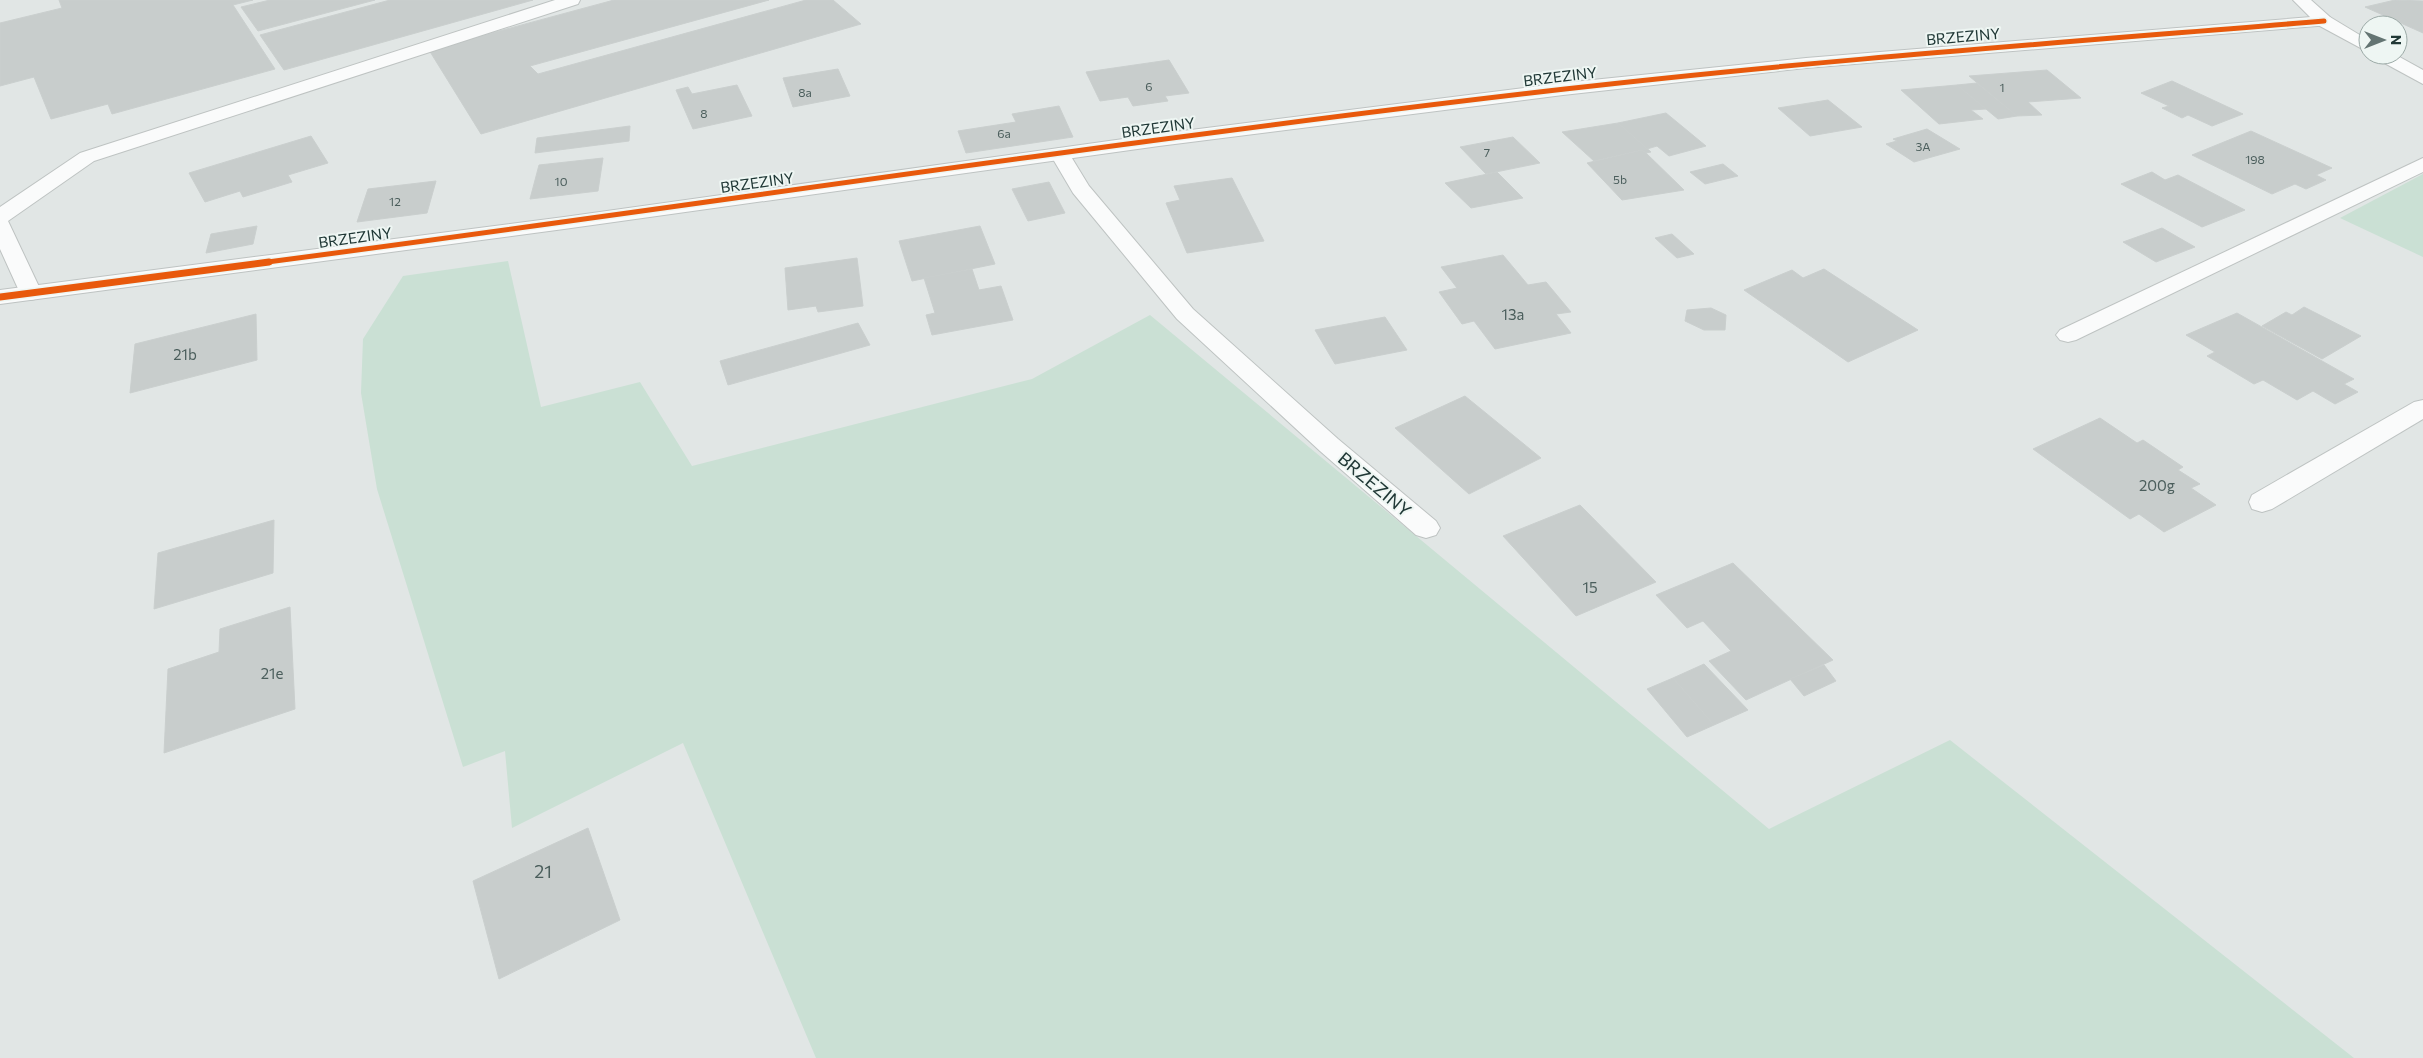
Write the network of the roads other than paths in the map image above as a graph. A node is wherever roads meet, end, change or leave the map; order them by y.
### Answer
1 (572, 0) edge
2 (2301, 0) edge
3 (2324, 21) junction
4 (2358, 41) edge
5 (2400, 65) edge
6 (2423, 78) edge
7 (1060, 154) junction
8 (2423, 164) edge
9 (0, 218) edge
10 (0, 225) edge
11 (31, 293) junction
12 (0, 297) edge
13 (2068, 336) dead end
14 (2423, 408) edge
15 (2262, 502) dead end
16 (1426, 528) dead end

1 - 9 street
2 - 3 street
3 - 4 street
3 - 7 street, BRZEZINY
5 - 6 street
7 - 11 street, BRZEZINY
7 - 16 street, BRZEZINY
8 - 13 street
10 - 11 street
11 - 12 street, BRZEZINY
14 - 15 street

